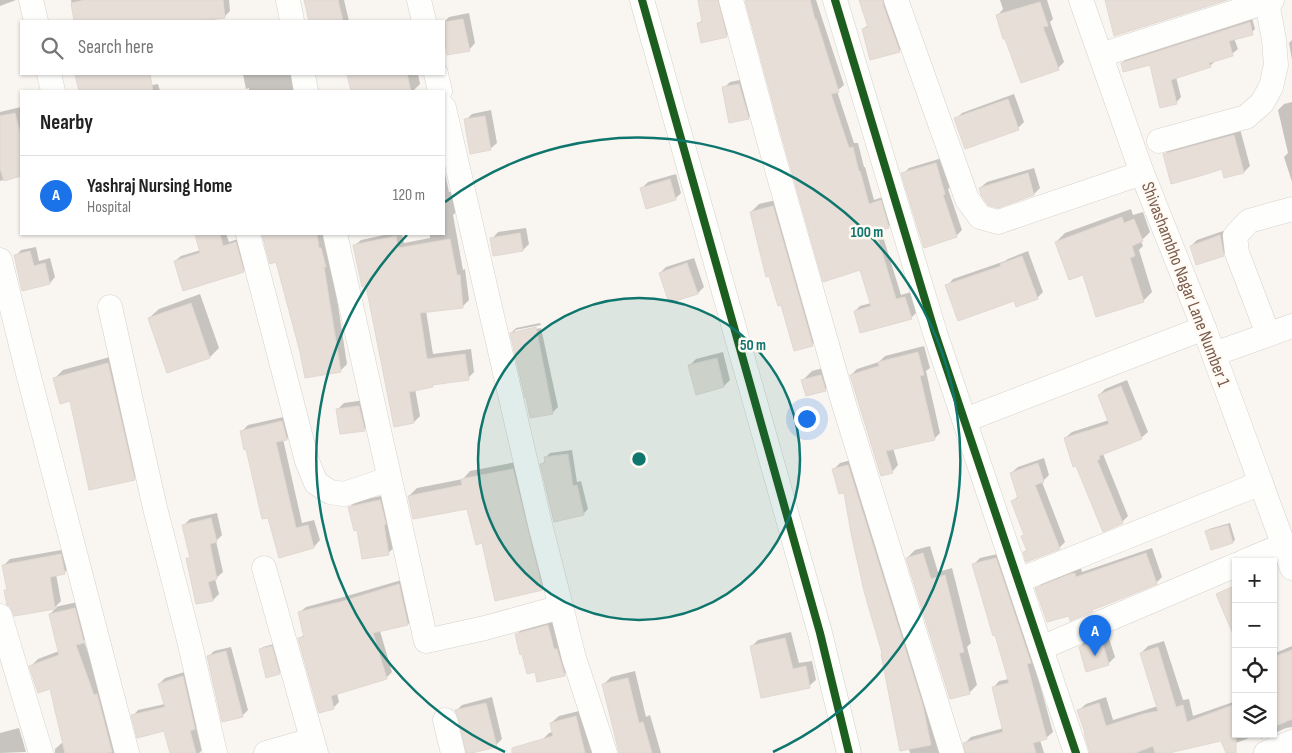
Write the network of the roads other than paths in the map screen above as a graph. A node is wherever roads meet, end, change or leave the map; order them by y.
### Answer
1 (31, 0) edge
2 (288, 0) edge
3 (419, 0) edge
4 (642, 0) edge
5 (731, 0) edge
6 (834, 0) edge
7 (896, 0) edge
8 (1081, 0) edge
9 (1269, 1) edge
10 (36, 20) edge
11 (292, 20) edge
12 (424, 20) edge
13 (1101, 55) junction
14 (48, 75) edge
15 (303, 75) edge
16 (436, 75) edge
17 (53, 90) edge
18 (306, 90) edge
19 (440, 90) edge
20 (445, 112) edge
21 (1159, 141) dead end
22 (1142, 173) junction
23 (1292, 209) edge
24 (248, 235) edge
25 (335, 235) edge
26 (0, 260) edge
27 (110, 307) dead end
28 (1292, 326) edge
29 (1204, 328) junction
30 (1268, 334) junction
31 (1214, 354) junction
32 (965, 420) junction
33 (390, 479) junction
34 (1261, 483) junction
35 (1283, 544) junction
36 (1252, 558) edge
37 (1232, 567) edge
38 (264, 568) dead end
39 (1292, 568) edge
40 (1019, 580) junction
41 (561, 607) junction
42 (0, 616) edge
43 (1042, 648) junction
44 (445, 720) dead end
45 (1292, 742) edge
46 (314, 746) edge
47 (41, 753) edge
48 (127, 753) edge
49 (214, 753) edge
50 (266, 753) edge
51 (453, 753) edge
52 (605, 753) edge
53 (849, 753) edge
54 (952, 753) edge
55 (1076, 753) edge
56 (1266, 753) edge

1 - 10 street
2 - 11 street
3 - 12 street
4 - 53 street
5 - 54 street
6 - 32 street
7 - 22 street
8 - 13 street, Shivashambho Nagar Lane Number 1
9 - 13 street
9 - 21 street
13 - 22 street, Shivashambho Nagar Lane Number 1
14 - 17 street
15 - 18 street
16 - 19 street
20 - 41 street
22 - 29 street, Shivashambho Nagar Lane Number 1
23 - 30 street
24 - 33 street
25 - 33 street
26 - 48 street
27 - 49 street
28 - 30 street
29 - 31 street, Shivashambho Nagar Lane Number 1
29 - 32 street
30 - 31 street
31 - 34 street, Shivashambho Nagar Lane Number 1
32 - 40 street
33 - 41 street
34 - 35 street, Shivashambho Nagar Lane Number 1
34 - 40 street
35 - 36 street
35 - 39 street, Shivashambho Nagar Lane Number 1
37 - 43 street
38 - 46 street
40 - 43 street
41 - 52 street
42 - 47 street
43 - 55 street
44 - 51 street
45 - 56 street
46 - 50 street

